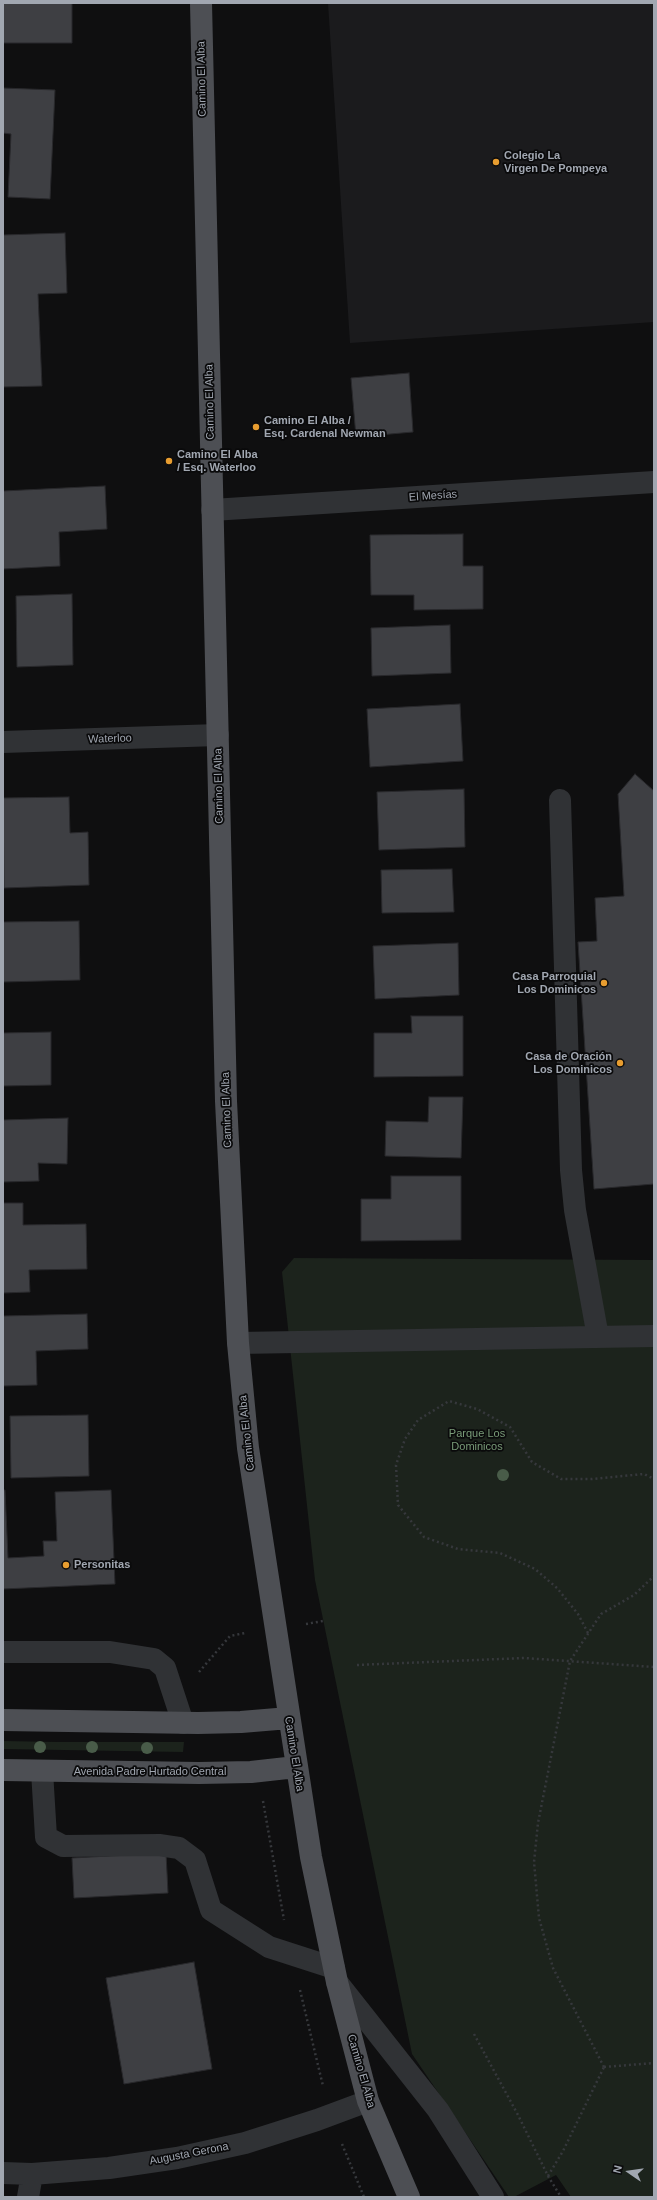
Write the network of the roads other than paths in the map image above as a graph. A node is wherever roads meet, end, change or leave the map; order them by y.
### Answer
1 (201, 3) edge
2 (654, 482) edge
3 (212, 510) junction
4 (218, 736) junction
5 (3, 742) edge
6 (560, 800) dead end
7 (654, 1336) edge
8 (598, 1337) junction
9 (238, 1344) junction
10 (3, 1652) edge
11 (289, 1718) junction
12 (3, 1720) edge
13 (183, 1722) junction
14 (296, 1766) junction
15 (3, 1770) edge
16 (42, 1771) junction
17 (335, 1975) junction
18 (368, 2101) junction
19 (3, 2173) edge
20 (32, 2174) junction
21 (28, 2197) edge
22 (409, 2197) edge
23 (493, 2197) edge

1 - 3 main road, Camino El Alba
2 - 3 street, El Mesías
3 - 4 main road, Camino El Alba
4 - 5 street, Waterloo
4 - 9 main road, Camino El Alba
6 - 8 street
7 - 8 street
8 - 9 street
9 - 11 main road, Camino El Alba
10 - 13 street
11 - 13 main road
11 - 14 main road, Camino El Alba
12 - 13 main road
14 - 16 main road, Avenida Padre Hurtado Central
14 - 17 main road, Camino El Alba
15 - 16 main road, Avenida Padre Hurtado Central
16 - 17 street
17 - 18 main road, Camino El Alba
17 - 23 street
18 - 20 street, Augusta Gerona
18 - 22 main road, Camino El Alba
19 - 20 street, Augusta Gerona
20 - 21 street

